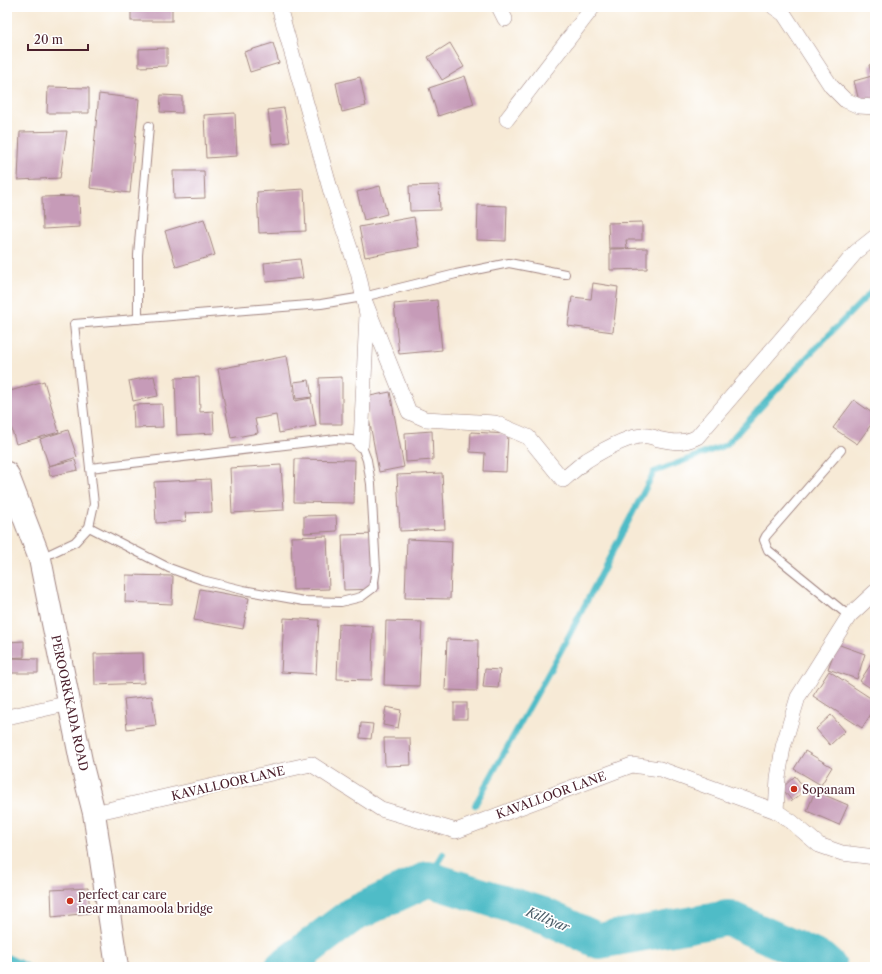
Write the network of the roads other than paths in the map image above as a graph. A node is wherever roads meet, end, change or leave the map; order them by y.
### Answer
1 (279, 7) edge
2 (593, 7) edge
3 (774, 7) edge
4 (875, 107) edge
5 (507, 120) dead end
6 (149, 126) dead end
7 (875, 237) edge
8 (565, 274) dead end
9 (363, 297) junction
10 (138, 319) junction
11 (361, 444) junction
12 (841, 450) dead end
13 (90, 468) junction
14 (7, 473) edge
15 (89, 527) junction
16 (40, 559) junction
17 (875, 592) edge
18 (849, 616) junction
19 (70, 703) junction
20 (7, 717) edge
21 (776, 811) junction
22 (94, 813) junction
23 (875, 857) edge
24 (117, 967) edge

1 - 9 street
2 - 5 street
3 - 4 street
6 - 10 lane
7 - 9 street
8 - 9 lane
9 - 10 lane
9 - 11 street
10 - 13 lane
11 - 13 lane
11 - 15 lane
12 - 18 lane
13 - 15 lane
14 - 16 main road, PEROORKKADA ROAD
15 - 16 lane
16 - 19 main road, PEROORKKADA ROAD
17 - 18 street
18 - 21 street
19 - 20 street
19 - 22 main road, PEROORKKADA ROAD
21 - 22 street, KAVALLOOR LANE
21 - 23 street, KAVALLOOR LANE
22 - 24 main road, PEROORKKADA ROAD

